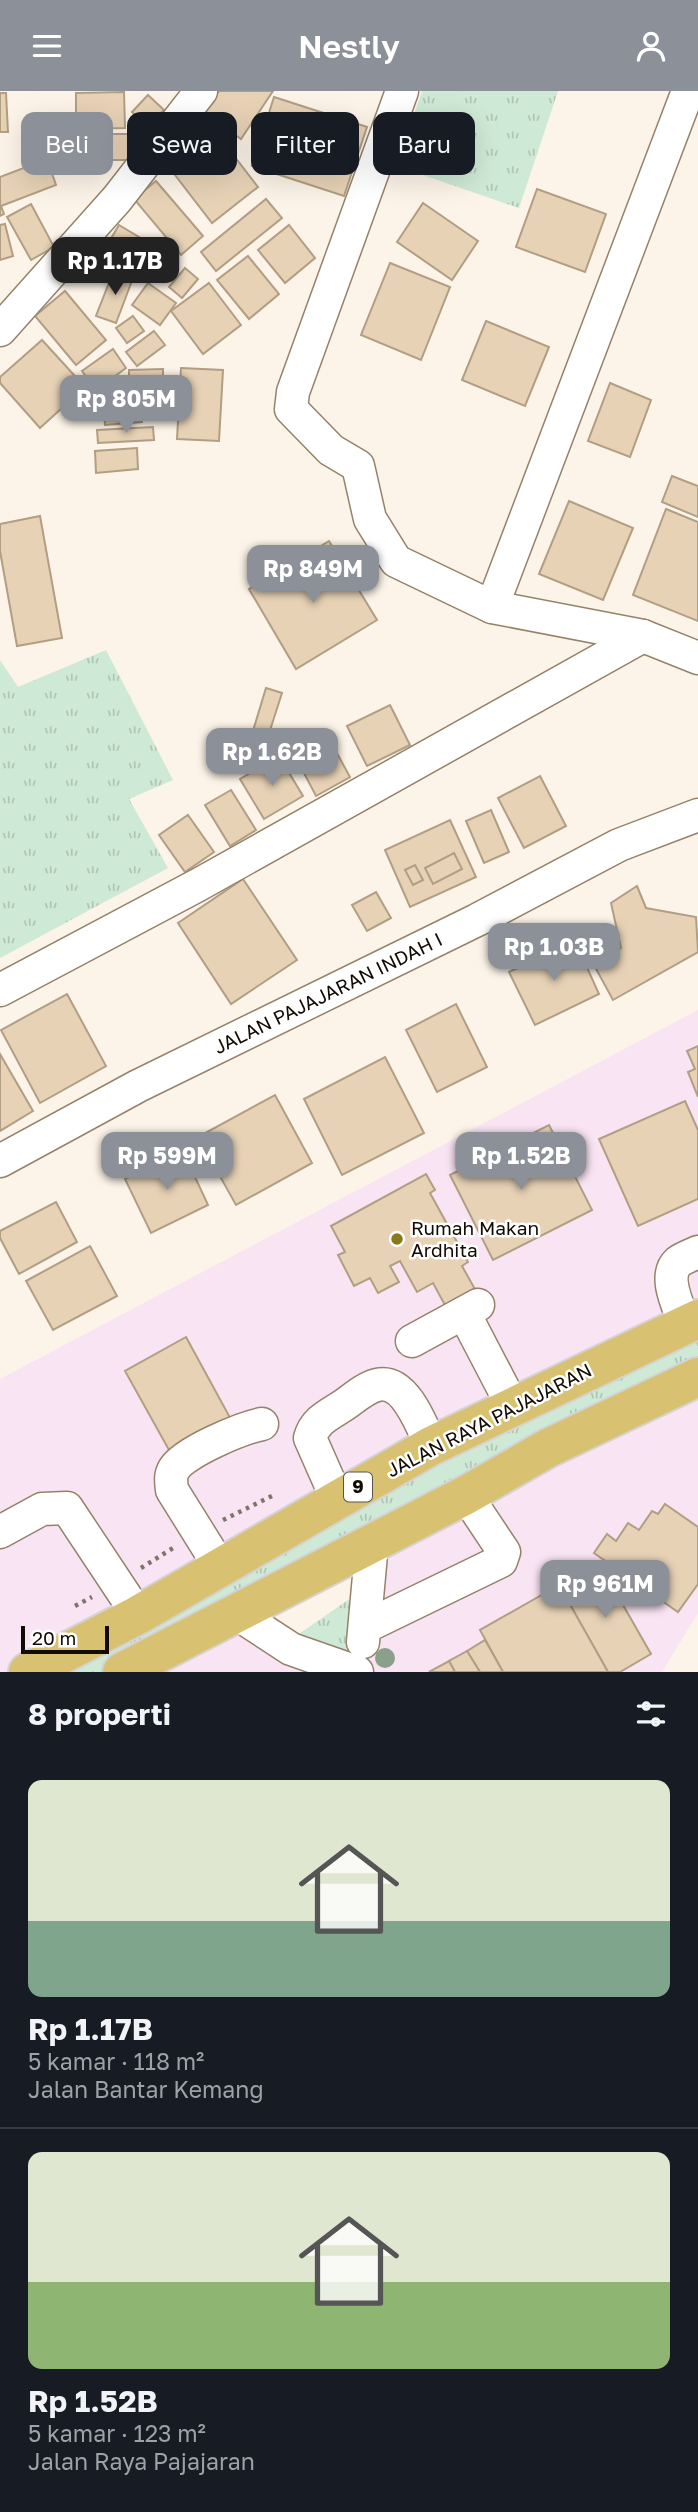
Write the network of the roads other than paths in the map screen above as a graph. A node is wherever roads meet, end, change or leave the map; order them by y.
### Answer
1 (201, 91) edge
2 (402, 91) edge
3 (688, 91) edge
4 (0, 330) edge
5 (492, 607) junction
6 (643, 636) junction
7 (698, 658) edge
8 (698, 815) edge
9 (0, 990) edge
10 (0, 1161) edge
11 (698, 1252) edge
12 (692, 1322) edge
13 (412, 1341) dead end
14 (698, 1377) edge
15 (513, 1407) junction
16 (262, 1424) dead end
17 (431, 1446) junction
18 (466, 1495) junction
19 (337, 1499) junction
20 (0, 1532) edge
21 (372, 1543) junction
22 (220, 1567) junction
23 (236, 1613) junction
24 (138, 1615) junction
25 (367, 1626) junction
26 (28, 1672) edge
27 (122, 1672) edge
28 (357, 1672) edge

1 - 4 street
2 - 5 street
3 - 5 street
5 - 6 street
6 - 7 street
6 - 9 street
8 - 10 street, JALAN PAJAJARAN INDAH I
11 - 12 street
12 - 15 highway, JALAN RAYA PAJAJARAN / 9
13 - 15 street
14 - 18 highway
15 - 17 highway, JALAN RAYA PAJAJARAN / 9
16 - 22 street
17 - 19 highway, JALAN RAYA PAJAJARAN / 9
17 - 19 street
18 - 21 highway
18 - 25 street
19 - 22 highway, JALAN RAYA PAJAJARAN / 9
20 - 24 street
21 - 23 highway
21 - 25 street
22 - 24 highway, JALAN RAYA PAJAJARAN / 9
23 - 27 highway
23 - 28 street
24 - 26 highway, JALAN RAYA PAJAJARAN / 9
25 - 28 street

